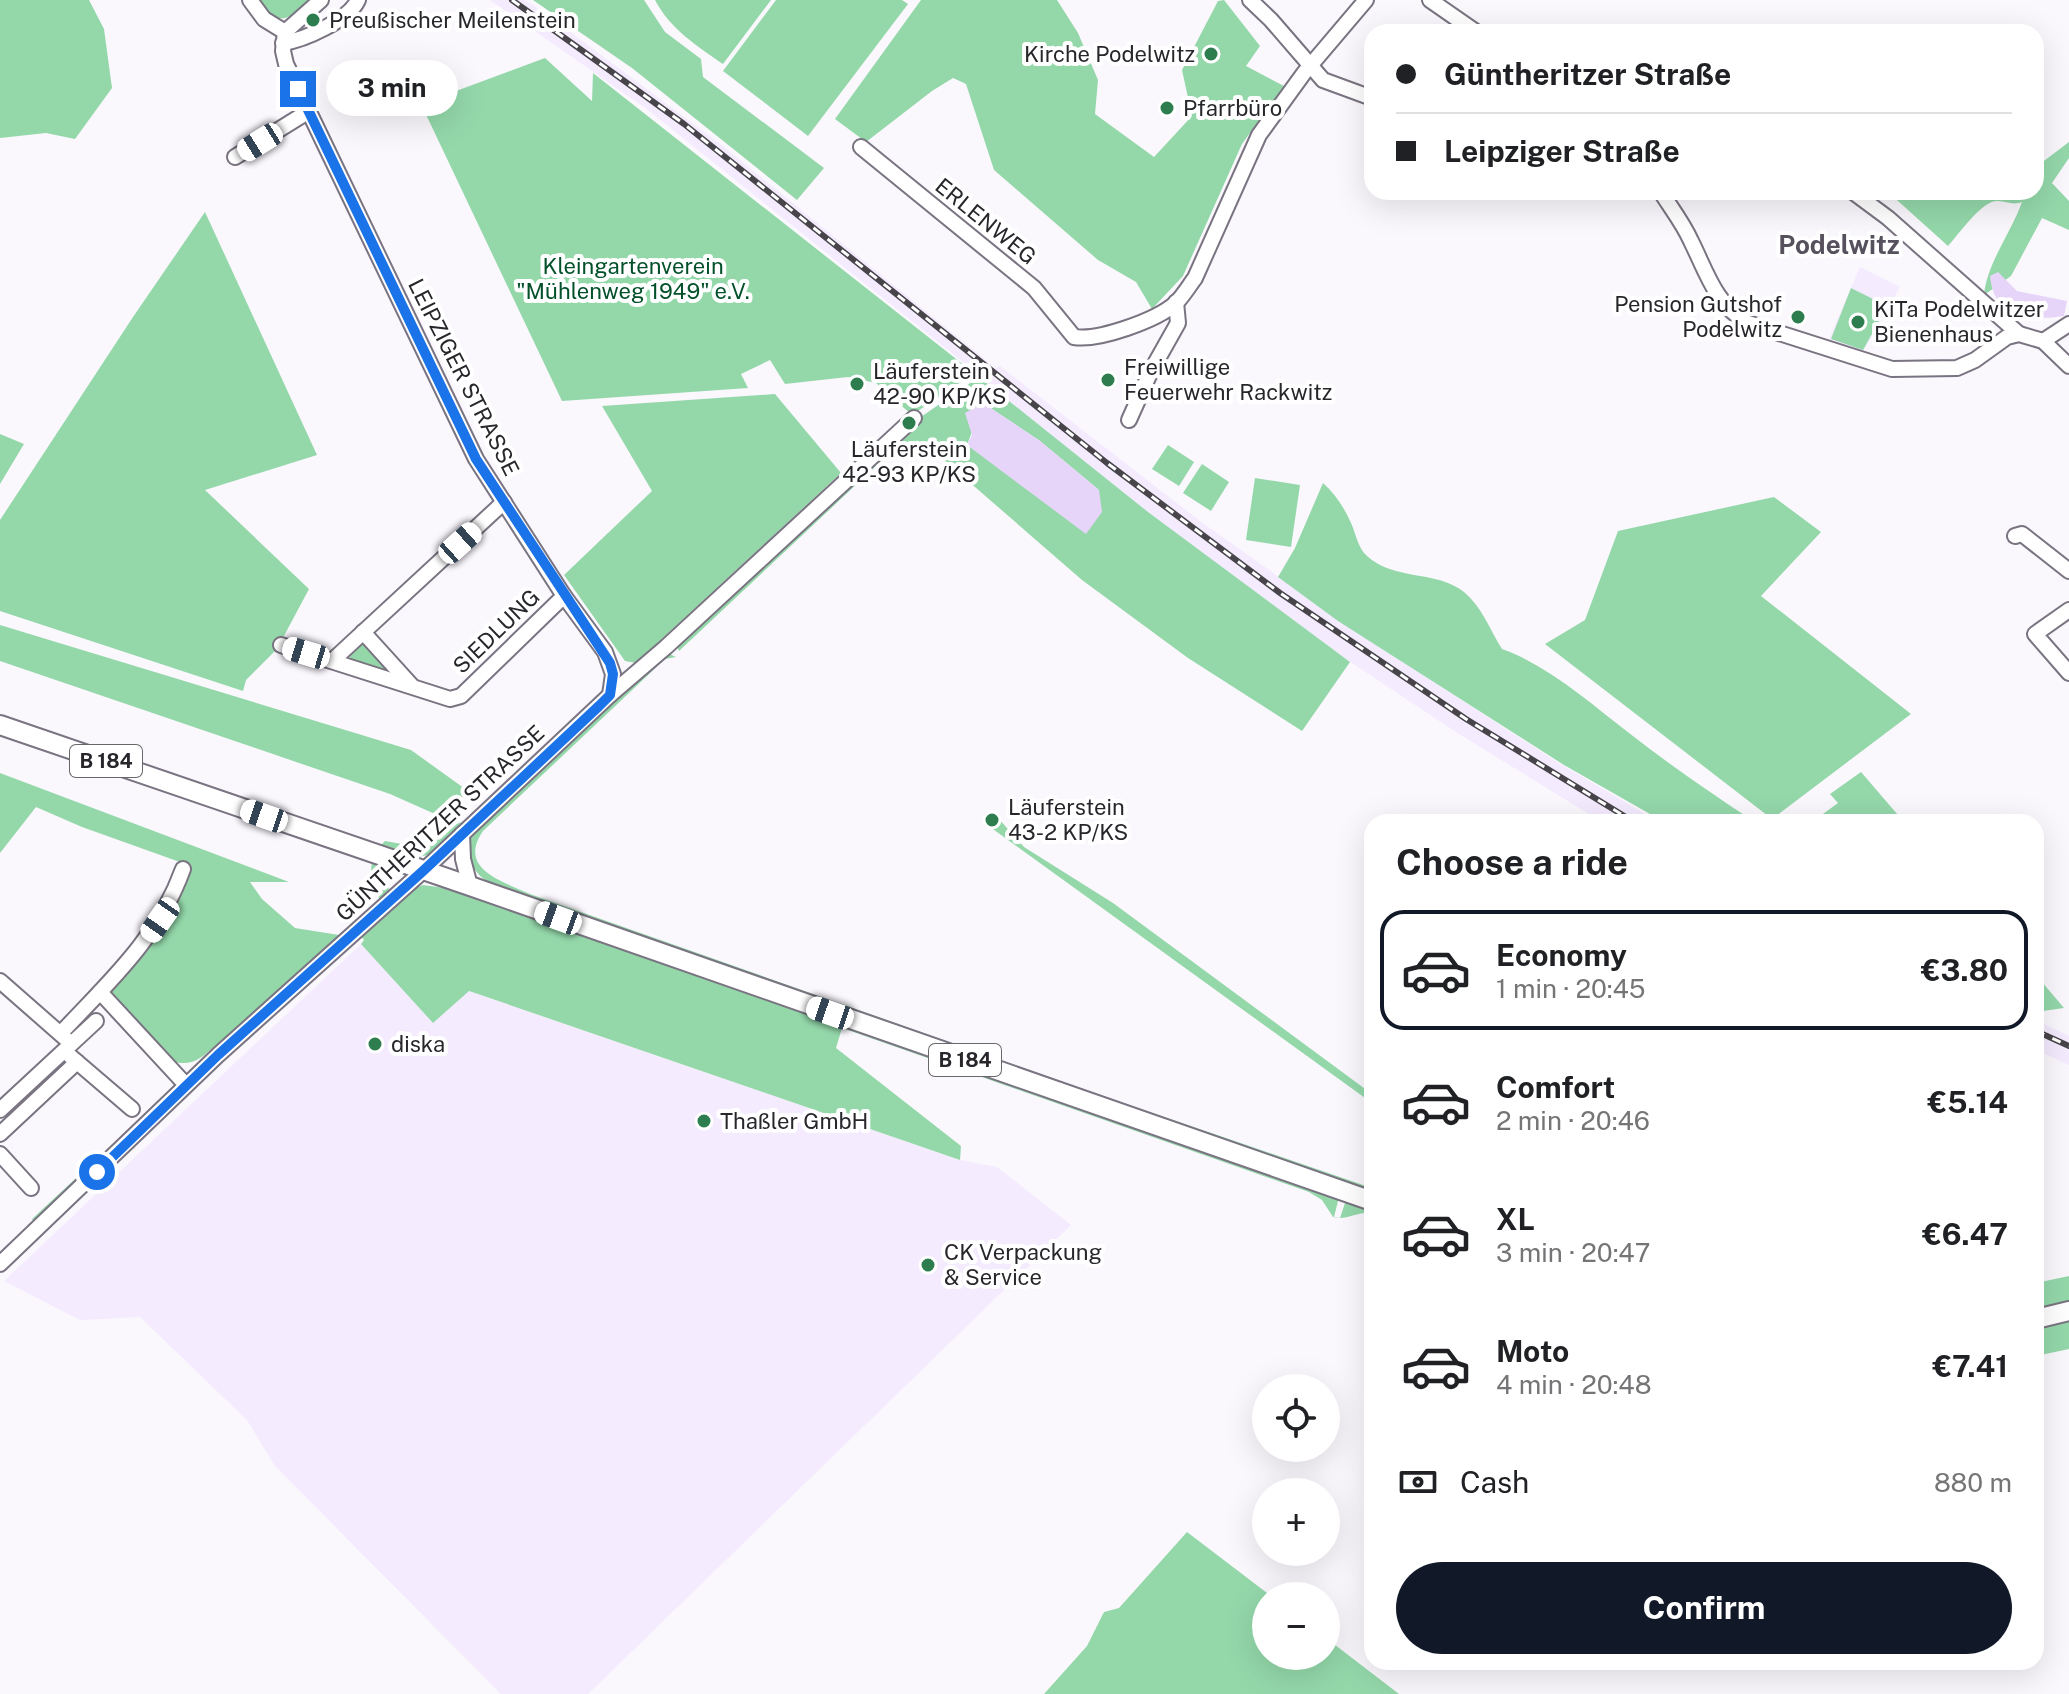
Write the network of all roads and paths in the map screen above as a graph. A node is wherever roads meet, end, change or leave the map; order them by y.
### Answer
1 (250, 0) edge
2 (321, 0) edge
3 (358, 0) edge
4 (1250, 0) edge
5 (1366, 0) edge
6 (1430, 0) edge
7 (1464, 24) edge
8 (284, 38) junction
9 (1311, 66) junction
10 (1364, 95) edge
11 (309, 111) junction
12 (861, 147) dead end
13 (235, 157) dead end
14 (1666, 200) edge
15 (1864, 200) edge
16 (1176, 302) junction
17 (2069, 324) edge
18 (2019, 334) junction
19 (2043, 341) junction
20 (2069, 366) edge
21 (914, 418) dead end
22 (1129, 420) dead end
23 (504, 502) junction
24 (2015, 536) dead end
25 (2069, 571) edge
26 (564, 596) junction
27 (2069, 610) edge
28 (363, 632) junction
29 (281, 645) dead end
30 (332, 661) junction
31 (2069, 673) edge
32 (412, 687) junction
33 (610, 695) junction
34 (0, 725) edge
35 (462, 834) junction
36 (183, 869) dead end
37 (423, 871) junction
38 (470, 886) junction
39 (0, 981) edge
40 (100, 992) junction
41 (96, 1021) dead end
42 (65, 1043) junction
43 (77, 1062) junction
44 (186, 1085) junction
45 (132, 1109) dead end
46 (0, 1110) edge
47 (0, 1134) edge
48 (0, 1154) edge
49 (31, 1188) dead end
50 (1364, 1198) edge
51 (0, 1264) edge
52 (2069, 1311) edge
53 (2044, 1317) edge

1 - 8 street
2 - 8 street
3 - 8 street
4 - 9 street
5 - 9 street
6 - 7 street
8 - 11 street, LEIPZIGER STRASSE
9 - 10 street
9 - 16 street
11 - 13 street
11 - 23 street, LEIPZIGER STRASSE
12 - 16 street, ERLENWEG
14 - 18 street
15 - 18 street
16 - 22 street
17 - 19 street
18 - 19 street
19 - 20 street
21 - 33 street, GÜNTHERITZER STRASSE
23 - 26 street, LEIPZIGER STRASSE
23 - 28 street
24 - 25 street
26 - 32 street, SIEDLUNG
26 - 33 street, LEIPZIGER STRASSE
27 - 31 street
28 - 30 street
28 - 32 street
29 - 30 street, SIEDLUNG
30 - 32 street, SIEDLUNG
33 - 35 street, GÜNTHERITZER STRASSE
34 - 37 main road, B 184
35 - 37 street, GÜNTHERITZER STRASSE
35 - 38 street
36 - 40 street
37 - 38 main road, B 184
37 - 44 street, GÜNTHERITZER STRASSE
38 - 50 main road, B 184
39 - 42 street
40 - 42 street
40 - 44 street
41 - 42 street
42 - 43 street
42 - 46 street
43 - 45 street
43 - 47 street
44 - 51 street, GÜNTHERITZER STRASSE
48 - 49 street
52 - 53 main road

